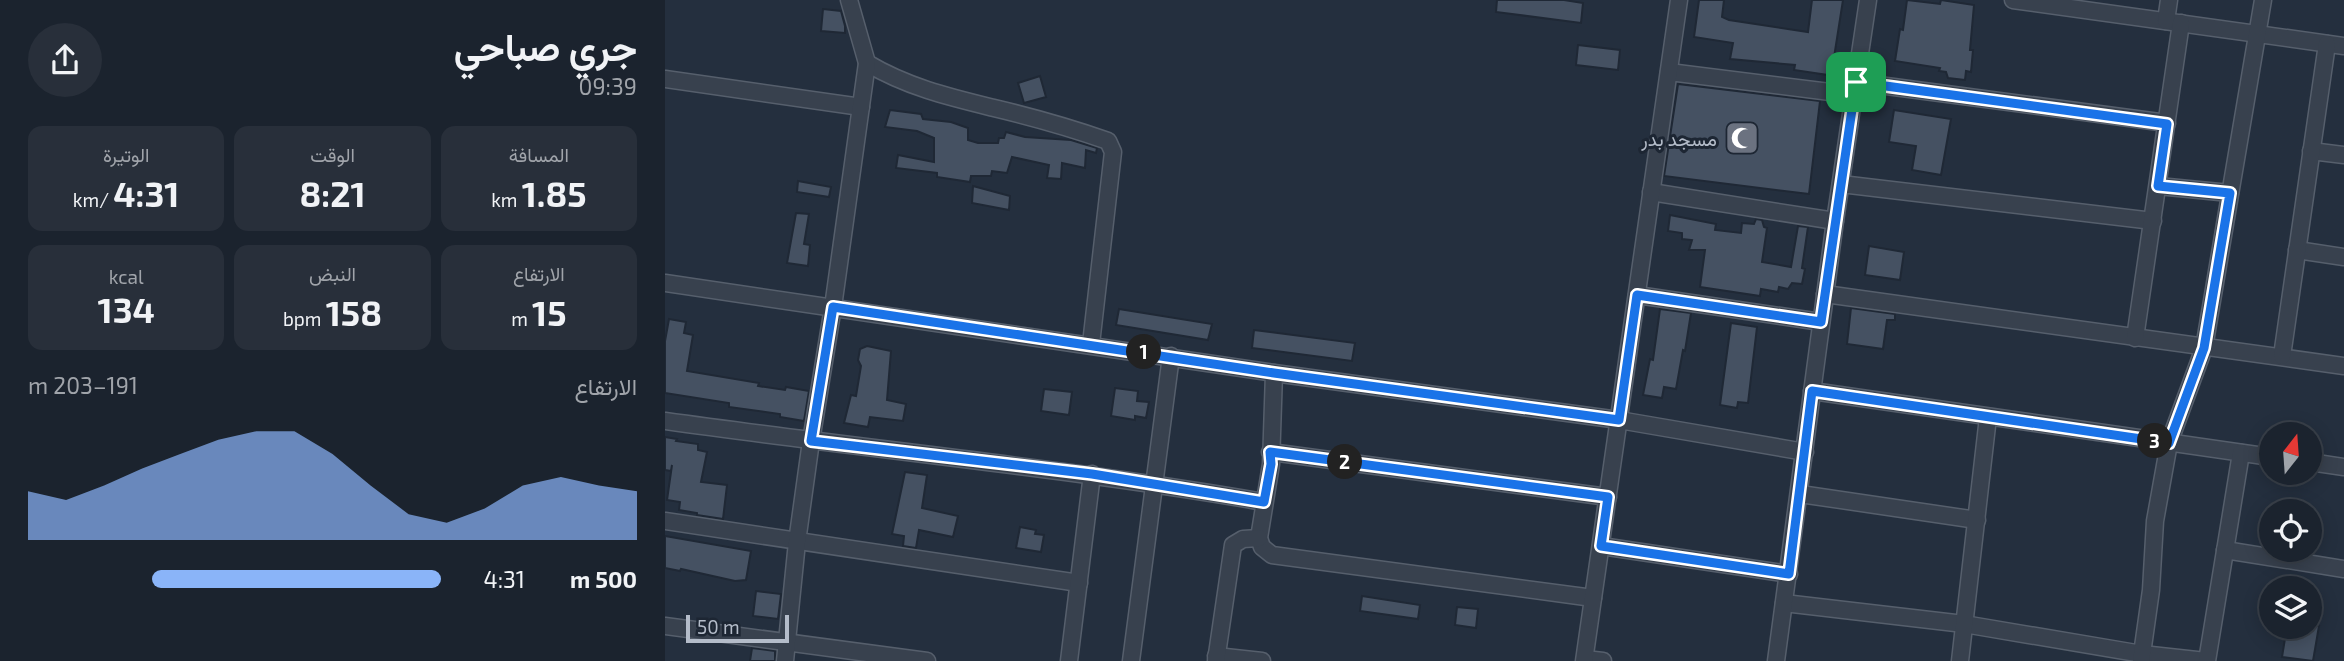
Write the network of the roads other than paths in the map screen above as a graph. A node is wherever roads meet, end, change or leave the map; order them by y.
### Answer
1 (849, 0) edge
2 (1679, 0) edge
3 (1868, 0) edge
4 (2013, 0) edge
5 (2169, 0) edge
6 (2263, 0) edge
7 (2174, 22) junction
8 (2257, 34) junction
9 (2327, 44) junction
10 (2344, 46) edge
11 (867, 63) junction
12 (1669, 72) junction
13 (665, 79) edge
14 (1855, 88) junction
15 (861, 107) junction
16 (2167, 124) junction
17 (2311, 151) junction
18 (2344, 155) edge
19 (1841, 184) junction
20 (2158, 186) junction
21 (1651, 192) junction
22 (2230, 193) junction
23 (1836, 221) junction
24 (2153, 221) junction
25 (2297, 250) junction
26 (2344, 257) edge
27 (665, 283) edge
28 (1825, 294) junction
29 (1637, 295) junction
30 (833, 307) junction
31 (1821, 322) junction
32 (2134, 338) junction
33 (1091, 344) junction
34 (2204, 348) junction
35 (1171, 356) junction
36 (2282, 356) junction
37 (2344, 366) edge
38 (1274, 373) junction
39 (1812, 391) junction
40 (1988, 418) junction
41 (1619, 420) junction
42 (665, 421) edge
43 (811, 441) junction
44 (2169, 443) junction
45 (1270, 452) junction
46 (1805, 452) junction
47 (2241, 453) junction
48 (2259, 455) edge
49 (2322, 464) edge
50 (2344, 467) edge
51 (1092, 474) junction
52 (1154, 483) junction
53 (1800, 494) junction
54 (1608, 497) junction
55 (1264, 502) junction
56 (1977, 520) junction
57 (665, 521) edge
58 (1259, 538) junction
59 (797, 542) junction
60 (1601, 546) junction
61 (2225, 550) junction
62 (2344, 569) edge
63 (1789, 574) junction
64 (1079, 583) junction
65 (1593, 598) junction
66 (1784, 603) junction
67 (1964, 624) junction
68 (665, 626) edge
69 (786, 643) junction
70 (2141, 657) edge
71 (1216, 658) edge
72 (1585, 660) edge
73 (785, 661) edge
74 (927, 661) edge
75 (1069, 661) edge
76 (1131, 661) edge
77 (1262, 661) edge
78 (1603, 661) edge
79 (1776, 661) edge
80 (1960, 661) edge
81 (2207, 661) edge

1 - 11 street
2 - 12 street
3 - 14 street
4 - 7 street
5 - 7 street
6 - 8 street
7 - 8 street
7 - 16 street
8 - 9 street
8 - 22 street
9 - 10 street
9 - 17 street
11 - 15 street
11 - 33 street
12 - 14 street
12 - 21 street
13 - 15 street
14 - 16 street
14 - 19 street
15 - 30 street
16 - 20 street
17 - 18 street
17 - 25 street
19 - 23 street
19 - 24 street
20 - 22 street
20 - 24 street
21 - 23 street
21 - 29 street
22 - 34 street
23 - 28 street
24 - 32 street
25 - 26 street
25 - 36 street
27 - 30 street
28 - 31 street
28 - 32 street
29 - 31 street
29 - 41 street
30 - 33 street
30 - 43 street
31 - 39 street
32 - 34 street
33 - 35 street
34 - 36 street
34 - 44 street
35 - 38 street
35 - 52 street
36 - 37 street
38 - 41 street
38 - 45 street
39 - 40 street
39 - 46 street
40 - 44 street
40 - 56 street
41 - 46 street
41 - 54 street
42 - 43 street
43 - 51 street
43 - 59 street
44 - 47 street
44 - 70 street
45 - 54 street
45 - 55 street
46 - 53 street
47 - 48 street
47 - 61 street
49 - 50 street
51 - 52 street
51 - 64 street
52 - 55 street
52 - 76 street
53 - 56 street
53 - 63 street
54 - 60 street
55 - 58 street
56 - 67 street
57 - 59 street
58 - 65 street
58 - 71 street
59 - 64 street
59 - 69 street
60 - 63 street
60 - 65 street
61 - 62 street
61 - 81 street
63 - 66 street
64 - 75 street
65 - 72 street
66 - 67 street
66 - 79 street
67 - 70 street
67 - 80 street
68 - 69 street
69 - 73 street
69 - 74 street
70 - 81 street
71 - 77 street
72 - 78 street

